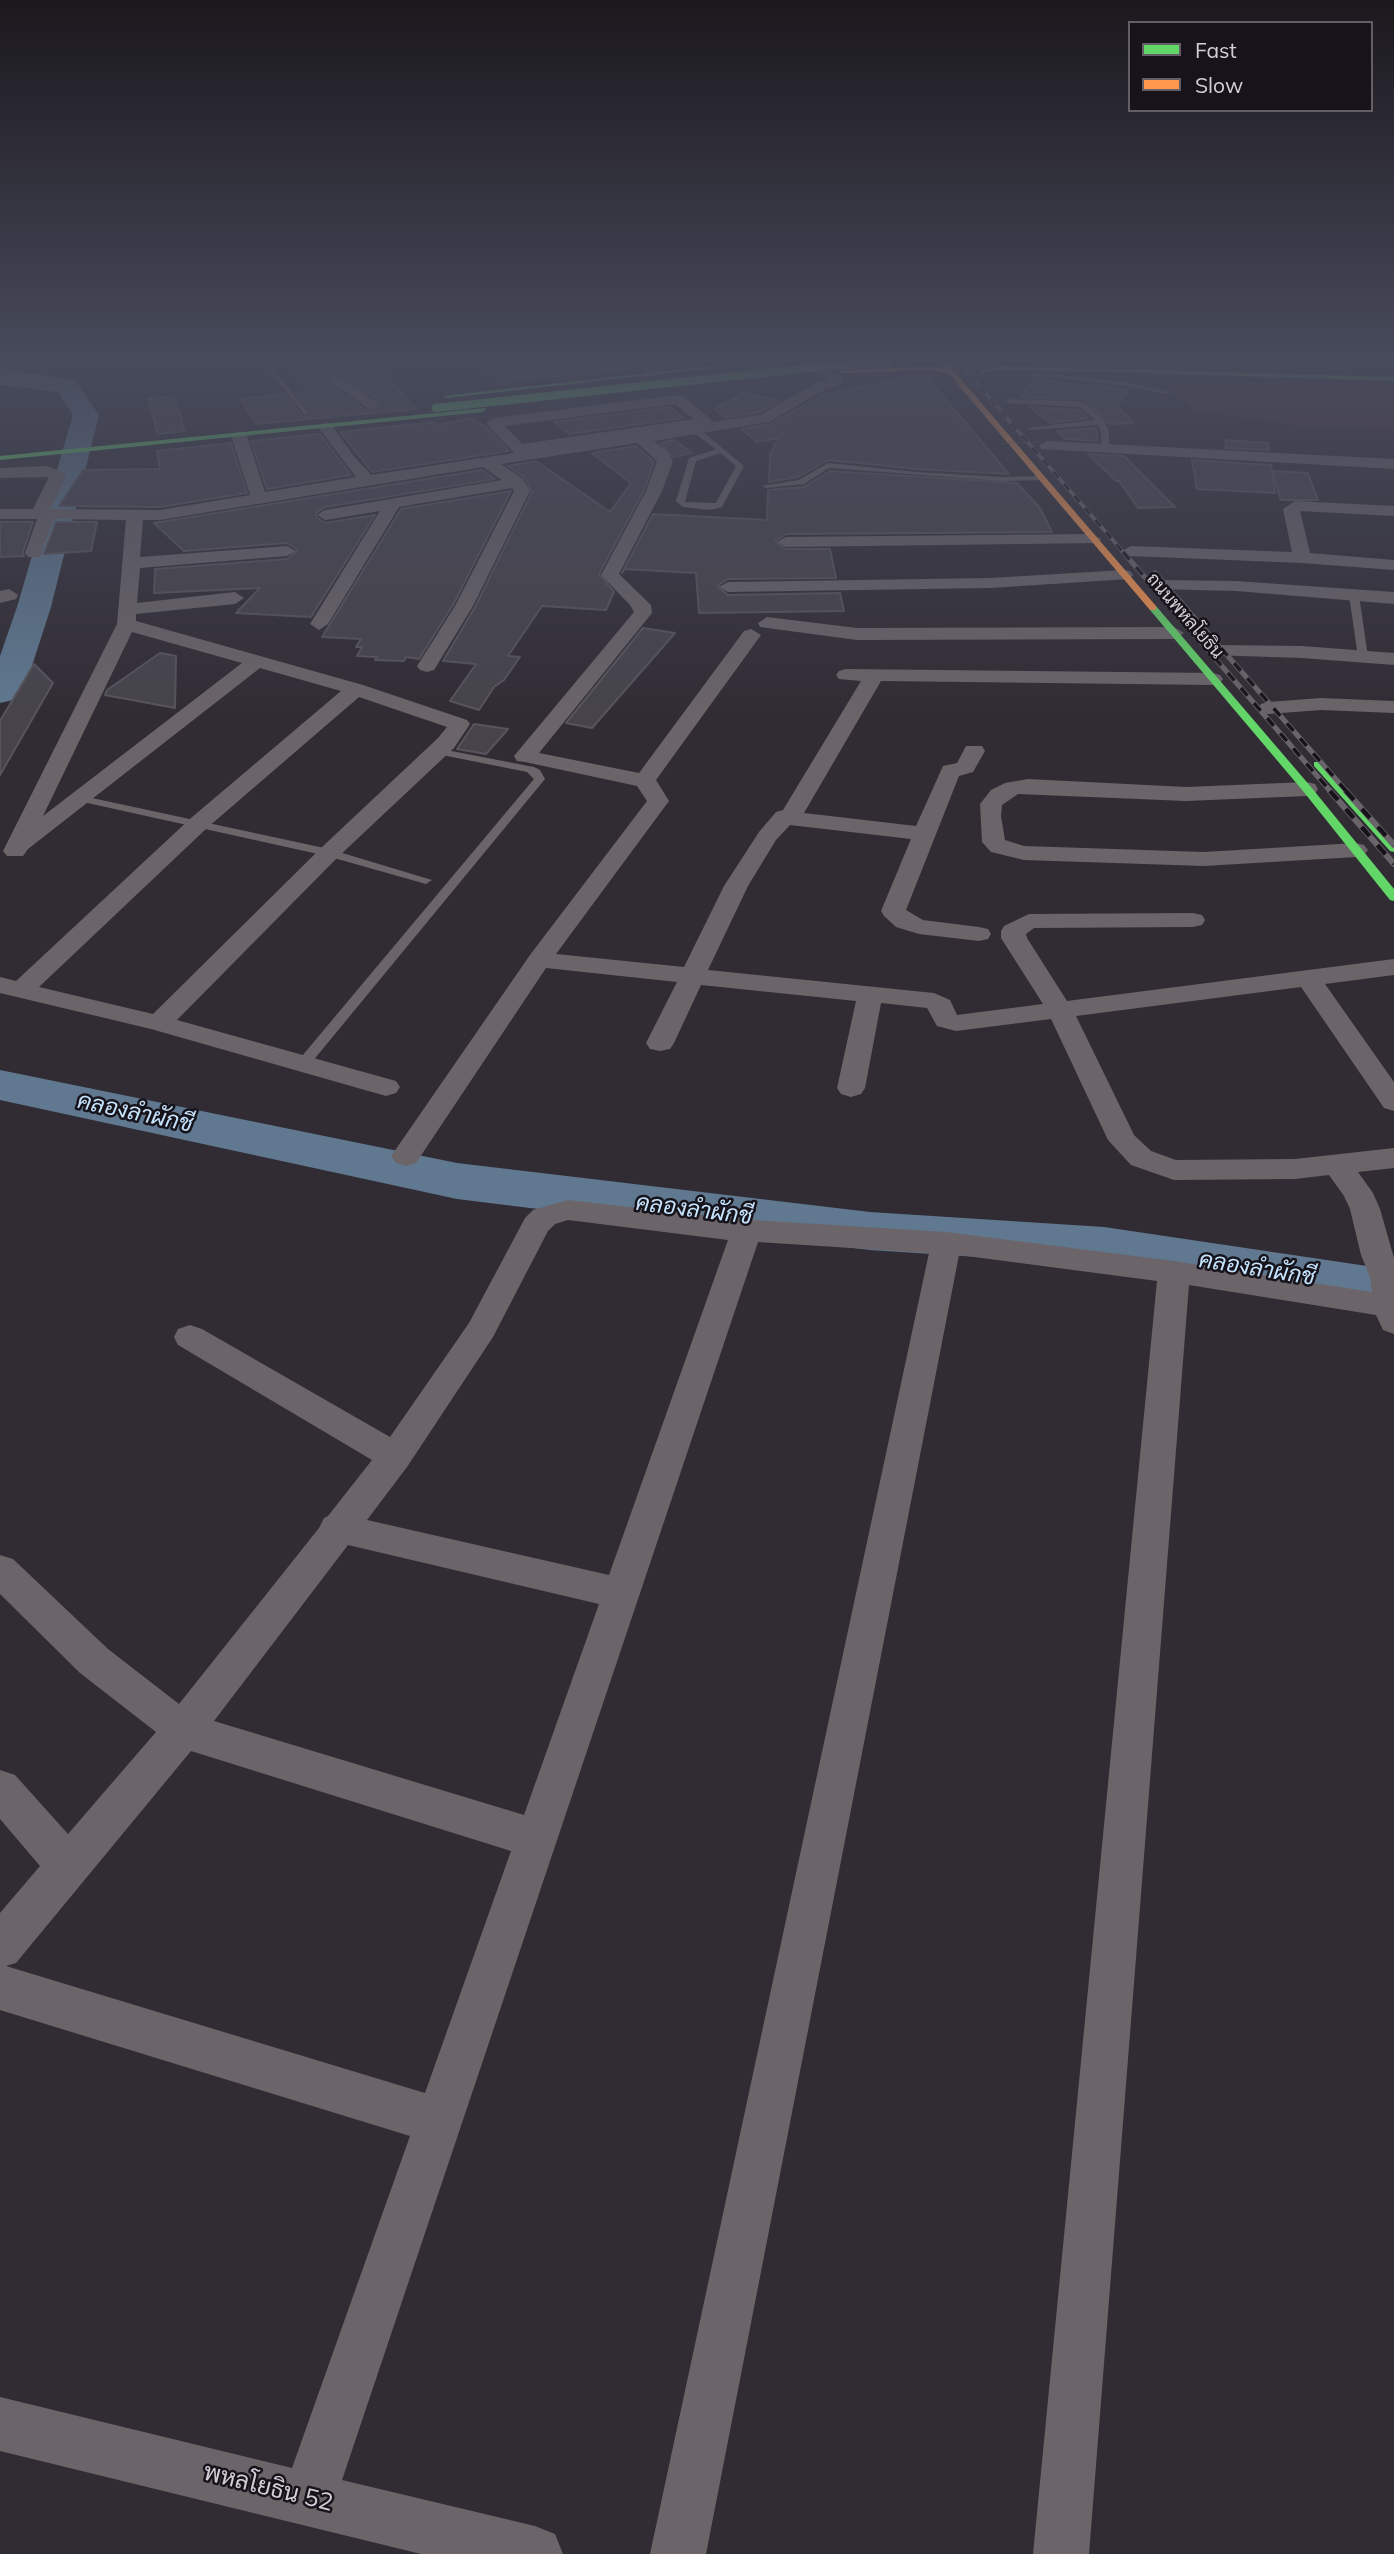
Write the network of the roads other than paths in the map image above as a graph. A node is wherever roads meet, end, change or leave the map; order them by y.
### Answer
1 (56, 482) edge
2 (254, 482) edge
3 (354, 482) edge
4 (516, 482) edge
5 (517, 482) edge
6 (657, 482) edge
7 (686, 482) edge
8 (731, 482) edge
9 (799, 482) edge
10 (1046, 482) edge
11 (766, 486) dead end
12 (259, 498) junction
13 (393, 503) junction
14 (1394, 511) edge
15 (46, 513) junction
16 (0, 514) edge
17 (324, 515) dead end
18 (135, 516) junction
19 (1093, 539) junction
20 (848, 541) junction
21 (786, 542) dead end
22 (973, 542) junction
23 (1127, 546) joint
24 (287, 551) dead end
25 (34, 553) dead end
26 (1302, 558) junction
27 (130, 563) junction
28 (1394, 565) edge
29 (1124, 575) junction
30 (1154, 576) junction
31 (990, 583) junction
32 (848, 584) junction
33 (728, 587) dead end
34 (1354, 595) junction
35 (236, 598) dead end
36 (1394, 598) edge
37 (1178, 604) dead end
38 (127, 617) junction
39 (319, 624) dead end
40 (1174, 633) junction
41 (1214, 647) joint
42 (1363, 657) junction
43 (1394, 659) edge
44 (257, 661) junction
45 (427, 666) dead end
46 (1235, 670) dead end
47 (846, 675) dead end
48 (874, 676) junction
49 (1213, 679) junction
50 (356, 688) junction
51 (1264, 704) joint
52 (1394, 707) edge
53 (1285, 728) dead end
54 (1303, 747) dead end
55 (436, 751) junction
56 (974, 751) dead end
57 (644, 781) junction
58 (1339, 788) junction
59 (1309, 791) junction
60 (78, 798) junction
61 (794, 810) dead end
62 (199, 823) junction
63 (924, 834) junction
64 (1394, 849) edge
65 (1356, 850) junction
66 (330, 853) junction
67 (7, 857) edge
68 (426, 880) dead end
69 (1394, 897) edge
70 (1193, 920) dead end
71 (979, 934) dead end
72 (539, 960) junction
73 (1394, 967) edge
74 (692, 976) junction
75 (1307, 976) junction
76 (12, 986) edge
77 (870, 994) junction
78 (1060, 1010) junction
79 (159, 1024) junction
80 (660, 1043) dead end
81 (302, 1065) junction
82 (386, 1087) dead end
83 (851, 1087) dead end
84 (1394, 1102) edge
85 (406, 1156) dead end
86 (1394, 1158) edge
87 (1337, 1165) junction
88 (747, 1230) junction
89 (946, 1243) junction
90 (1174, 1272) junction
91 (1389, 1301) edge
92 (190, 1336) dead end
93 (394, 1457) junction
94 (337, 1528) junction
95 (0, 1570) edge
96 (623, 1594) junction
97 (183, 1730) junction
98 (0, 1789) edge
99 (536, 1839) junction
100 (68, 1867) junction
101 (0, 1947) edge
102 (0, 1987) edge
103 (437, 2121) junction
104 (0, 2424) edge
105 (309, 2497) junction
106 (517, 2552) edge
107 (678, 2554) edge
108 (1060, 2554) edge

1 - 15 street
2 - 12 street
3 - 12 street
4 - 13 street
5 - 45 street
6 - 57 street
7 - 8 lane
9 - 11 lane
10 - 19 main road, ถนนพหลโยธิน
12 - 18 street
13 - 17 street
13 - 39 street
14 - 26 street
15 - 16 street
15 - 18 street
15 - 25 street
18 - 27 street
19 - 22 street
19 - 29 main road, ถนนพหลโยธิน
20 - 21 street
20 - 22 street
20 - 32 street
22 - 31 street
23 - 26 street
23 - 30 main road, ถนนพหลโยธิน
24 - 27 street
26 - 28 street
27 - 38 street
29 - 31 street
29 - 40 main road, ถนนพหลโยธิน
30 - 34 street
30 - 37 main road, ถนนพหลโยธิน
31 - 32 street
32 - 33 street
34 - 36 street
34 - 42 lane
35 - 38 street
38 - 44 street
38 - 67 street
40 - 49 main road, ถนนพหลโยธิน
40 - 57 street
41 - 42 street
41 - 46 main road, ถนนพหลโยธิน
42 - 43 street
44 - 50 street
44 - 60 street
47 - 48 street
48 - 49 street
48 - 61 street
49 - 59 main road, ถนนพหลโยธิน
50 - 55 street
50 - 62 street
51 - 52 street
51 - 53 main road
54 - 58 main road
55 - 66 street
55 - 81 lane
56 - 63 street
57 - 72 street
58 - 59 main road
58 - 64 main road
59 - 65 main road, ถนนพหลโยธิน
59 - 65 street
60 - 62 lane
60 - 67 street
62 - 66 lane
62 - 76 street
63 - 71 street
63 - 74 street
65 - 69 main road, ถนนพหลโยธิน
66 - 68 lane
66 - 79 street
70 - 78 street
72 - 74 street
72 - 85 street
73 - 75 street
74 - 77 street
74 - 80 street
75 - 78 street
75 - 84 street
76 - 79 street
77 - 78 street
77 - 83 street
78 - 87 street
79 - 81 street
81 - 82 street
86 - 87 street
87 - 91 street
88 - 89 street
88 - 93 street
88 - 96 street
89 - 90 street
89 - 107 street
90 - 91 street
90 - 108 street
92 - 93 street
93 - 94 street
94 - 96 street
94 - 97 street
95 - 97 street
96 - 99 street
97 - 99 street
97 - 100 street
98 - 100 street
99 - 103 street
100 - 101 street
102 - 103 street
103 - 105 street
104 - 105 street, พหลโยธิน 52
105 - 106 street, พหลโยธิน 52

